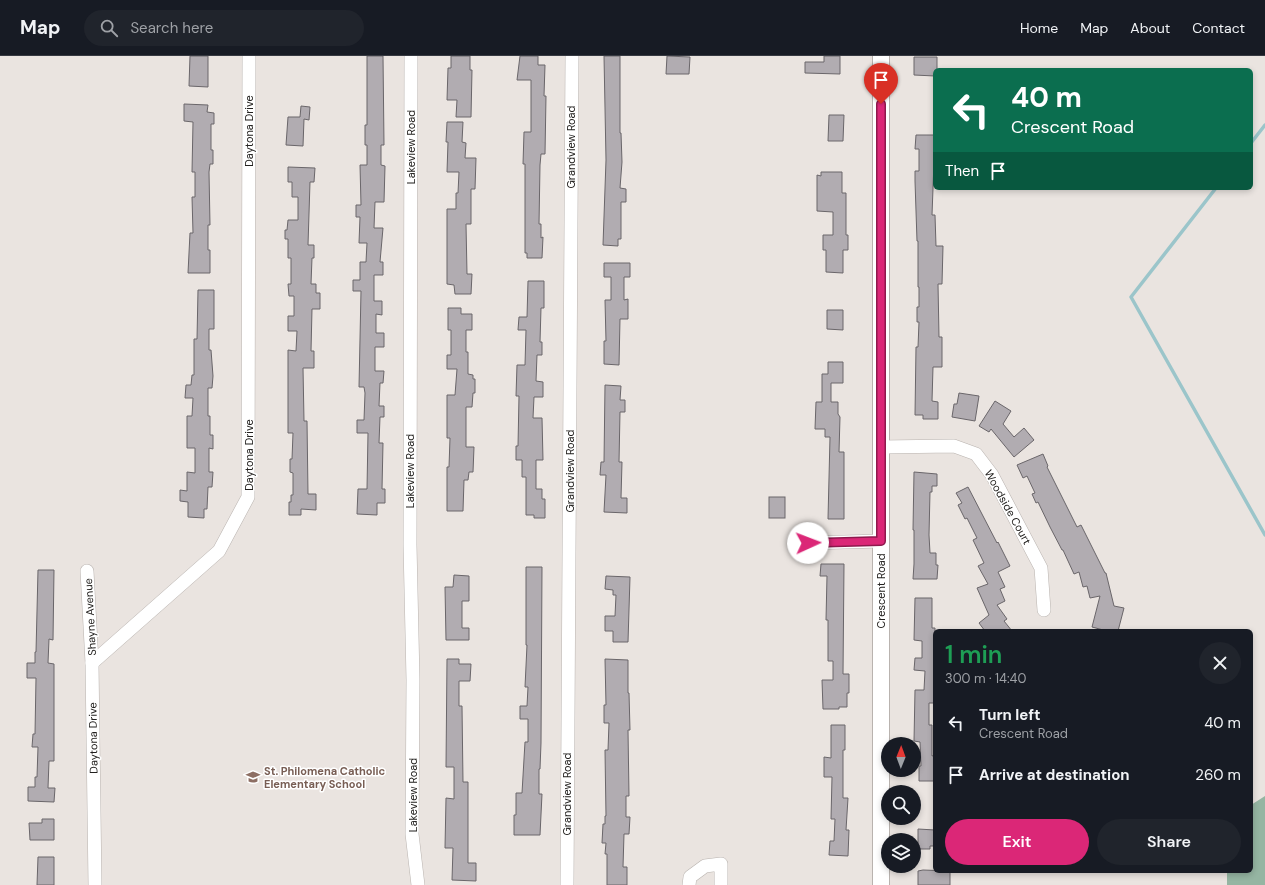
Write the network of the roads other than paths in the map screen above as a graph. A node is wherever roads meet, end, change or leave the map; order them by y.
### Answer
1 (249, 56) edge
2 (411, 56) edge
3 (572, 56) edge
4 (881, 56) edge
5 (881, 447) junction
6 (881, 541) junction
7 (808, 543) dead end
8 (87, 571) dead end
9 (1044, 610) dead end
10 (92, 662) junction
11 (95, 885) edge
12 (418, 885) edge
13 (567, 885) edge
14 (689, 885) edge
15 (721, 885) edge
16 (881, 885) edge

1 - 10 street, Daytona Drive
2 - 12 street, Lakeview Road
3 - 13 street, Grandview Road
4 - 5 street, Crescent Road
5 - 6 street, Crescent Road
5 - 9 street, Woodside Court
6 - 7 street
6 - 16 street, Crescent Road
8 - 10 street, Shayne Avenue
10 - 11 street, Daytona Drive
14 - 15 street

